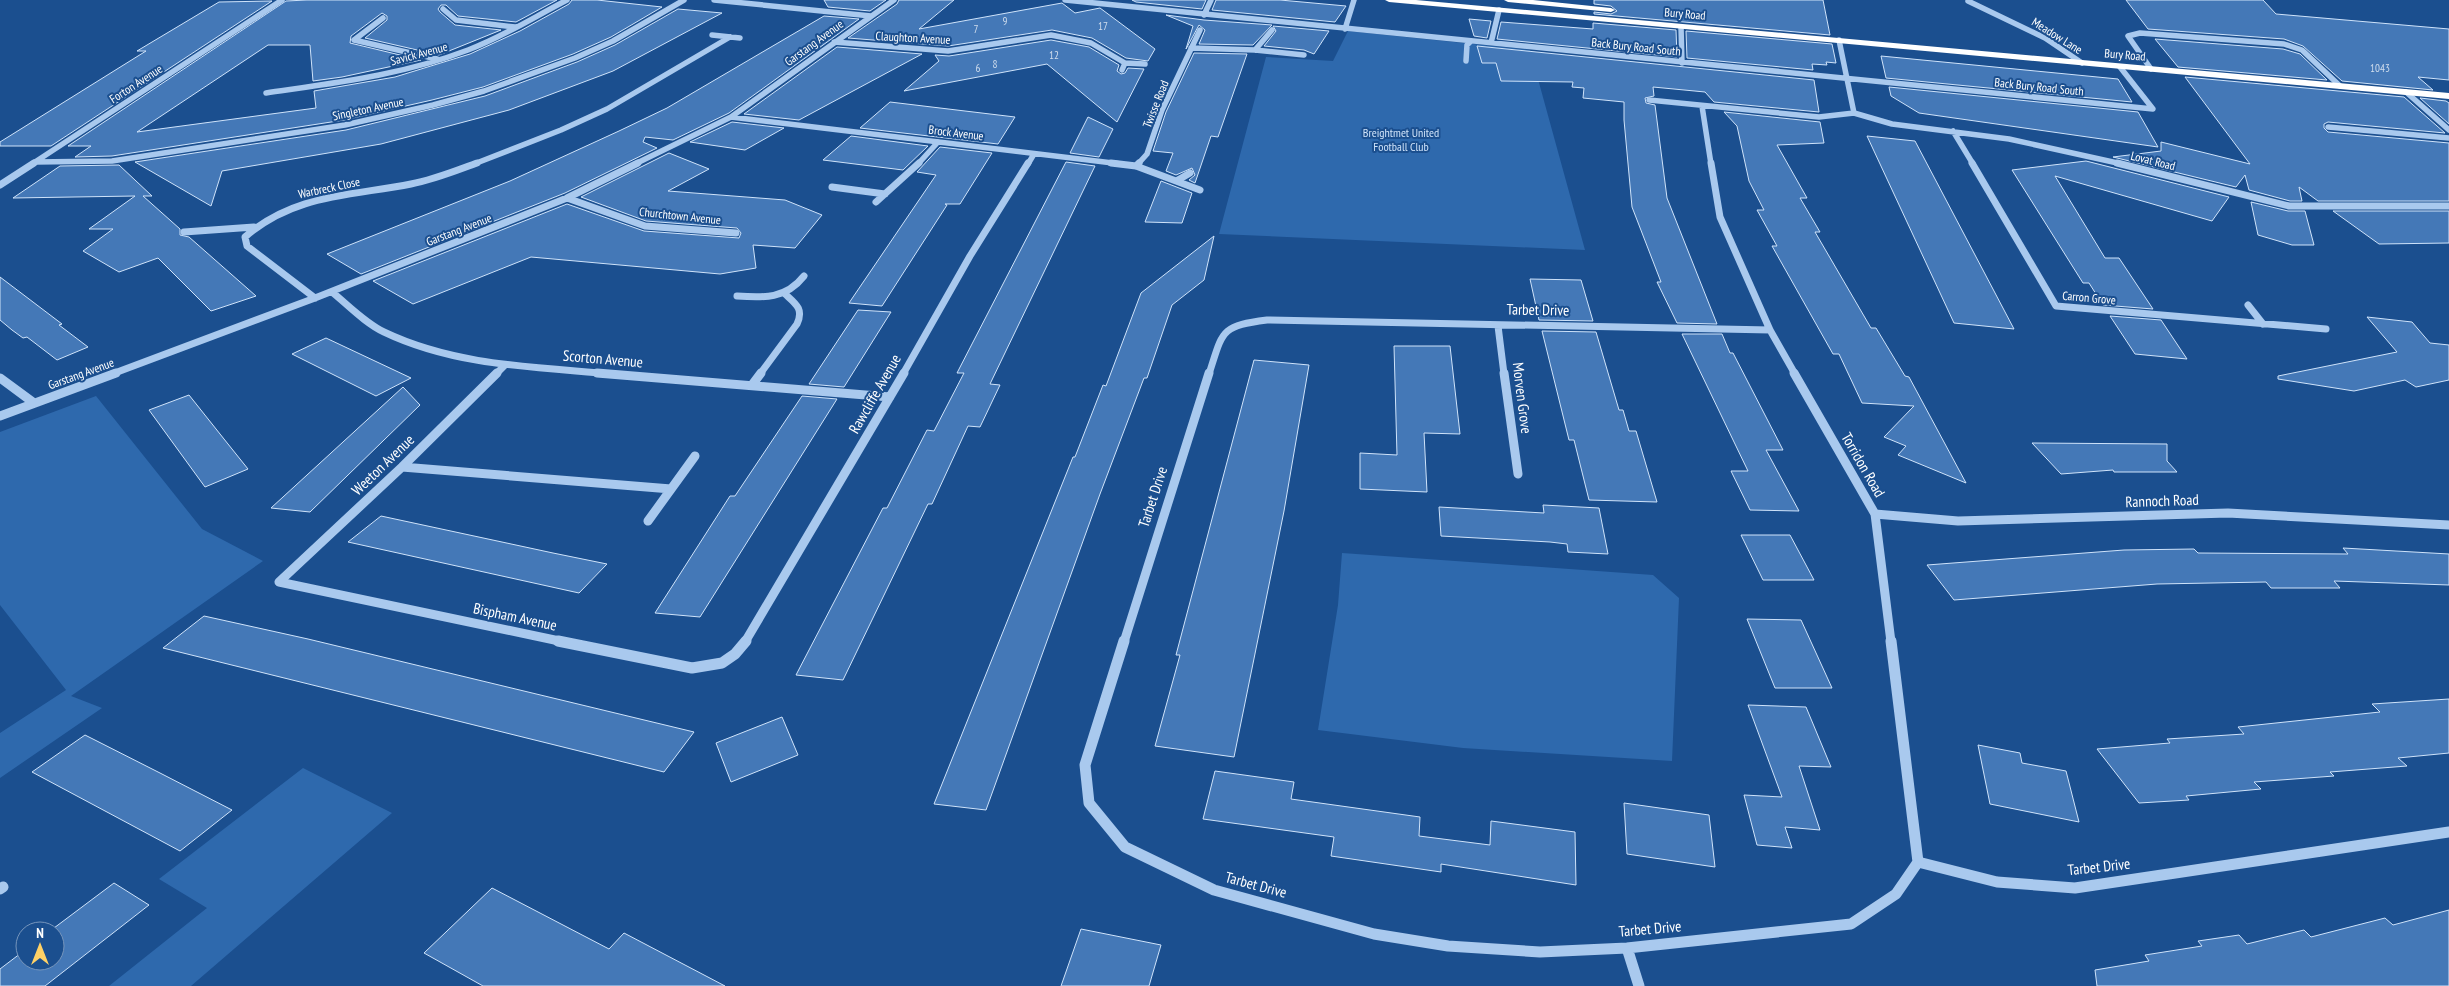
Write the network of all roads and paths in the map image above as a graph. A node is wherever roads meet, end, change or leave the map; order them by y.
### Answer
1 (282, 0) edge
2 (567, 0) edge
3 (684, 0) edge
4 (714, 0) edge
5 (894, 0) edge
6 (1065, 0) edge
7 (1211, 0) edge
8 (1354, 0) edge
9 (1389, 0) edge
10 (1508, 0) edge
11 (1968, 1) edge
12 (443, 9) dead end
13 (1500, 10) junction
14 (1204, 15) junction
15 (872, 16) junction
16 (383, 18) dead end
17 (1054, 26) dead end
18 (516, 27) junction
19 (1681, 27) junction
20 (1345, 29) junction
21 (1200, 30) dead end
22 (1272, 30) dead end
23 (712, 35) dead end
24 (1051, 35) junction
25 (1799, 36) junction
26 (730, 37) junction
27 (740, 38) dead end
28 (1839, 40) junction
29 (1471, 41) junction
30 (834, 42) junction
31 (1491, 43) junction
32 (1191, 48) junction
33 (1255, 50) junction
34 (1304, 55) dead end
35 (438, 60) junction
36 (1466, 61) dead end
37 (1125, 63) junction
38 (1682, 63) junction
39 (2082, 63) junction
40 (1145, 64) dead end
41 (2120, 67) junction
42 (2151, 69) junction
43 (1122, 70) dead end
44 (1848, 79) junction
45 (2340, 86) junction
46 (2406, 92) junction
47 (266, 93) dead end
48 (2449, 96) edge
49 (1649, 100) dead end
50 (1702, 106) junction
51 (1854, 113) junction
52 (731, 117) junction
53 (2328, 127) dead end
54 (2449, 130) edge
55 (1953, 131) junction
56 (2449, 138) edge
57 (938, 142) junction
58 (1034, 154) junction
59 (35, 162) junction
60 (1136, 166) junction
61 (1190, 173) dead end
62 (1178, 180) junction
63 (0, 185) edge
64 (832, 187) dead end
65 (1200, 190) dead end
66 (885, 194) junction
67 (567, 198) junction
68 (876, 202) dead end
69 (2449, 206) edge
70 (254, 227) junction
71 (184, 232) dead end
72 (736, 233) dead end
73 (804, 276) dead end
74 (332, 292) junction
75 (785, 294) junction
76 (737, 296) dead end
77 (315, 298) junction
78 (2248, 305) dead end
79 (2263, 324) junction
80 (1498, 326) junction
81 (2326, 329) dead end
82 (1770, 330) junction
83 (505, 365) junction
84 (0, 378) edge
85 (752, 385) junction
86 (890, 396) junction
87 (34, 403) junction
88 (0, 416) edge
89 (695, 456) dead end
90 (402, 467) junction
91 (1518, 474) dead end
92 (671, 489) junction
93 (1875, 514) junction
94 (648, 521) dead end
95 (2449, 525) edge
96 (279, 582) joint
97 (741, 650) joint
98 (2449, 832) edge
99 (1918, 862) junction
100 (1627, 948) junction
101 (1639, 986) edge

1 - 59 street, Forton Avenue
2 - 18 street, Savick Avenue
3 - 59 street, Singleton Avenue
4 - 15 street
5 - 15 street, Garstang Avenue
6 - 14 street, Back Bury Road South
7 - 14 street
8 - 20 street
9 - 13 highway, Bury Road
10 - 25 highway, Bury Road
11 - 39 street, Meadow Lane
12 - 18 street
13 - 19 highway, Bury Road
13 - 31 street
14 - 20 street, Back Bury Road South
15 - 30 street, Garstang Avenue
16 - 35 street
17 - 24 street
18 - 35 street, Savick Avenue
19 - 25 highway, Bury Road
19 - 38 street
20 - 29 street, Back Bury Road South
21 - 32 street, Twisse Road
22 - 33 street
23 - 26 street
24 - 30 street, Claughton Avenue
24 - 37 street, Claughton Avenue
25 - 28 highway, Bury Road
26 - 27 street
26 - 70 street, Warbreck Close
28 - 39 highway, Bury Road
28 - 44 street
29 - 31 street, Back Bury Road South
29 - 36 street
30 - 52 street, Garstang Avenue
31 - 38 street, Back Bury Road South
32 - 33 street
32 - 60 street, Twisse Road
33 - 34 street
35 - 47 street, Savick Avenue
37 - 40 street, Claughton Avenue
37 - 43 street
38 - 44 street, Back Bury Road South
39 - 41 highway, Bury Road
41 - 42 highway, Bury Road
41 - 44 street, Back Bury Road South
42 - 45 highway, Bury Road
42 - 45 street
44 - 51 street
45 - 46 highway, Bury Road
46 - 48 highway, Bury Road
46 - 54 street
49 - 50 street
50 - 51 street
50 - 82 street, Torridon Road
51 - 55 street, Lovat Road
52 - 57 street, Brock Avenue
52 - 67 street, Garstang Avenue
53 - 56 street
55 - 69 street, Lovat Road
55 - 79 street, Carron Grove
57 - 58 street, Brock Avenue
57 - 66 street
58 - 60 street, Brock Avenue
58 - 86 street, Rawcliffe Avenue
59 - 63 street, Forton Avenue
60 - 62 street, Brock Avenue
61 - 62 street
62 - 65 street, Brock Avenue
64 - 66 street
66 - 68 street
67 - 72 street, Churchtown Avenue
67 - 74 street, Garstang Avenue
70 - 71 street, Warbreck Close
70 - 77 street
73 - 75 street
74 - 77 street, Garstang Avenue
74 - 83 street, Scorton Avenue
75 - 76 street
75 - 85 street
77 - 87 street, Garstang Avenue
78 - 79 street
79 - 81 street, Carron Grove
80 - 82 street, Tarbet Drive
80 - 91 street, Morven Grove
80 - 100 street, Tarbet Drive
82 - 93 street, Torridon Road
83 - 85 street, Scorton Avenue
83 - 90 street, Weeton Avenue
84 - 87 street
85 - 86 street, Scorton Avenue
86 - 97 street, Rawcliffe Avenue
87 - 88 street, Garstang Avenue
89 - 92 street
90 - 92 street
90 - 96 street, Weeton Avenue
92 - 94 street
93 - 95 street, Rannoch Road
93 - 99 street, Torridon Road
96 - 97 street, Bispham Avenue
98 - 99 street, Tarbet Drive
99 - 100 street, Tarbet Drive
100 - 101 street

